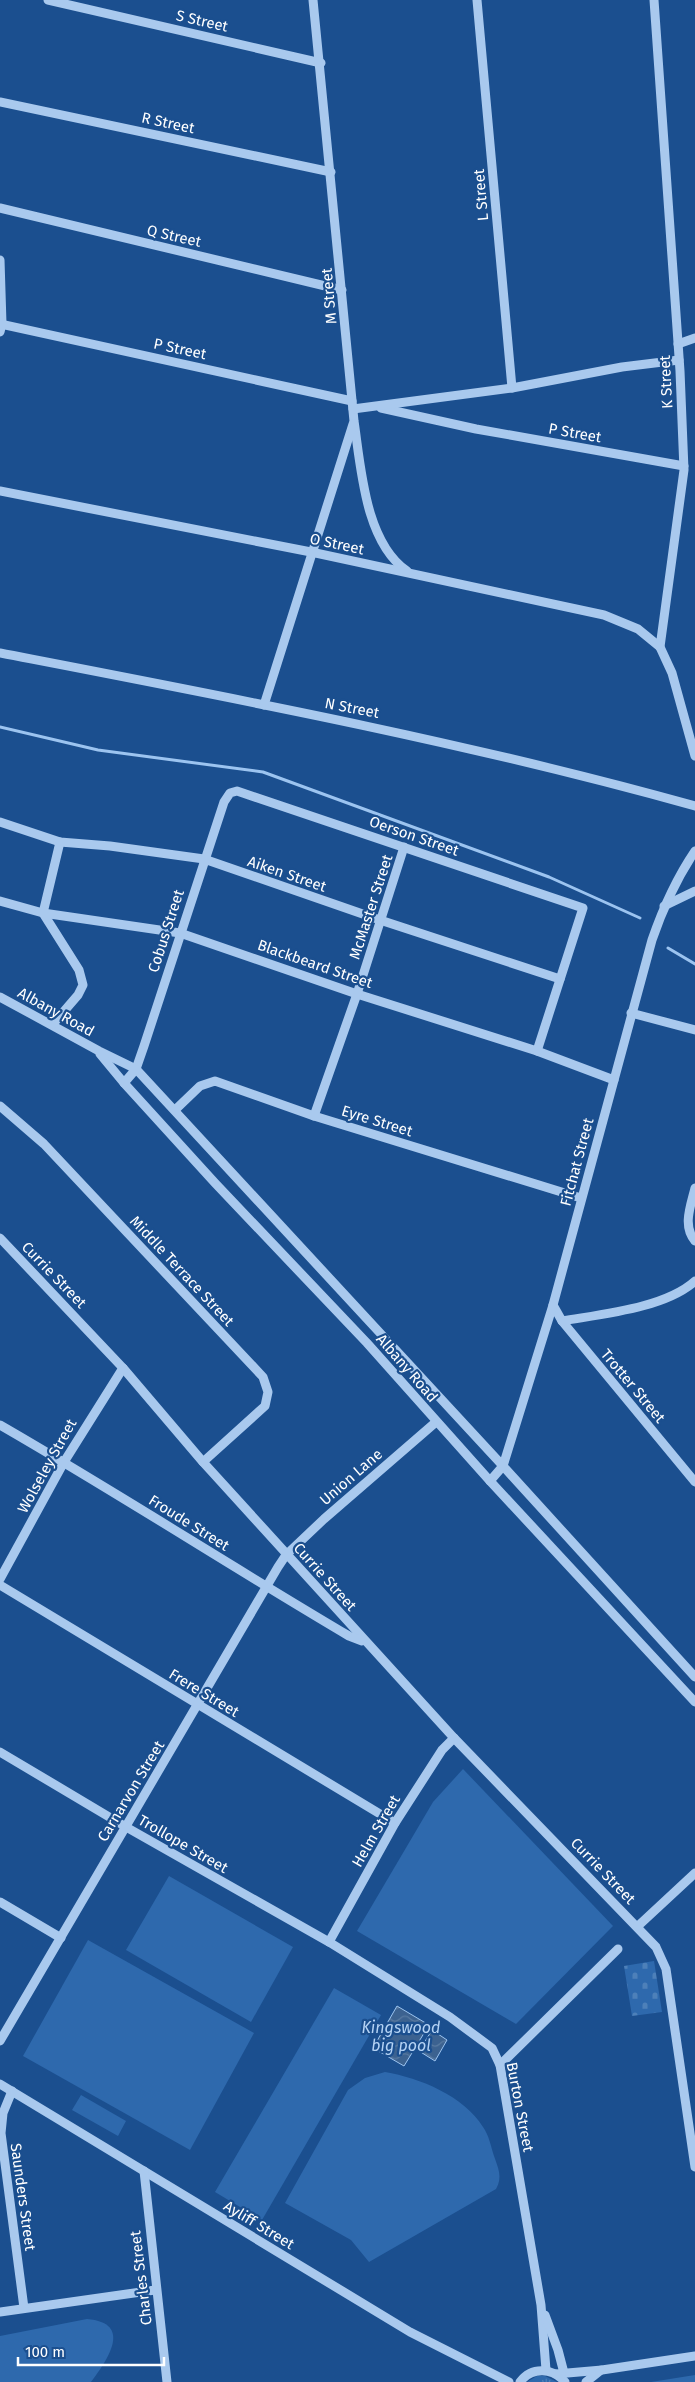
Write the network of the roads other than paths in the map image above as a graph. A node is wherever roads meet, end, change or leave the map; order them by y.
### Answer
1 (48, 0) edge
2 (314, 0) edge
3 (477, 0) edge
4 (654, 0) edge
5 (321, 63) junction
6 (0, 102) edge
7 (331, 172) junction
8 (0, 208) edge
9 (0, 260) edge
10 (342, 290) junction
11 (1, 327) edge
12 (695, 338) edge
13 (678, 344) junction
14 (679, 360) junction
15 (512, 388) junction
16 (352, 405) junction
17 (373, 407) junction
18 (354, 421) junction
19 (684, 466) junction
20 (0, 491) edge
21 (311, 552) junction
22 (411, 574) junction
23 (660, 647) junction
24 (0, 653) edge
25 (264, 705) junction
26 (695, 756) edge
27 (237, 791) joint
28 (695, 806) edge
29 (0, 822) edge
30 (60, 842) junction
31 (404, 847) junction
32 (695, 850) edge
33 (204, 859) junction
34 (695, 890) edge
35 (0, 901) edge
36 (664, 906) junction
37 (43, 913) junction
38 (380, 920) junction
39 (180, 933) junction
40 (560, 979) junction
41 (357, 994) junction
42 (0, 997) edge
43 (631, 1013) junction
44 (53, 1024) junction
45 (695, 1030) edge
46 (537, 1051) junction
47 (99, 1052) junction
48 (136, 1069) junction
49 (614, 1080) junction
50 (124, 1083) junction
51 (0, 1106) edge
52 (175, 1110) junction
53 (314, 1116) junction
54 (229, 1170) junction
55 (215, 1183) junction
56 (695, 1188) edge
57 (581, 1198) junction
58 (0, 1238) edge
59 (695, 1242) edge
60 (695, 1281) edge
61 (553, 1305) junction
62 (562, 1321) junction
63 (378, 1331) junction
64 (367, 1343) junction
65 (122, 1368) junction
66 (436, 1422) junction
67 (0, 1426) edge
68 (64, 1462) junction
69 (203, 1462) junction
70 (503, 1466) junction
71 (490, 1481) junction
72 (695, 1482) edge
73 (580, 1550) junction
74 (286, 1555) junction
75 (567, 1564) junction
76 (0, 1579) edge
77 (0, 1585) edge
78 (265, 1587) junction
79 (652, 1630) junction
80 (365, 1642) junction
81 (640, 1642) junction
82 (695, 1677) edge
83 (695, 1702) edge
84 (198, 1705) junction
85 (454, 1738) junction
86 (0, 1752) edge
87 (395, 1823) junction
88 (126, 1827) junction
89 (695, 1873) edge
90 (0, 1902) edge
91 (638, 1926) junction
92 (61, 1938) junction
93 (328, 1942) junction
94 (618, 1949) dead end
95 (0, 2041) edge
96 (500, 2065) junction
97 (0, 2084) edge
98 (12, 2091) junction
99 (695, 2167) edge
100 (144, 2171) junction
101 (155, 2290) junction
102 (541, 2305) junction
103 (24, 2308) junction
104 (0, 2312) edge
105 (695, 2356) edge
106 (546, 2370) junction
107 (602, 2370) junction
108 (562, 2376) edge
109 (167, 2382) edge
110 (509, 2382) edge
111 (520, 2382) edge
112 (586, 2382) edge

1 - 5 street, S Street
2 - 5 street, M Street
3 - 15 street, L Street
4 - 13 street, K Street
5 - 7 street, M Street
6 - 7 street, R Street
7 - 10 street, M Street
8 - 10 street, Q Street
9 - 11 street
10 - 16 street, M Street
11 - 16 street, P Street
12 - 13 street
13 - 14 street, K Street
14 - 15 street, P Street
14 - 19 street, K Street
15 - 17 street, P Street
16 - 17 street, P Street
16 - 18 street, M Street
17 - 19 street, P Street
18 - 21 street
18 - 22 street, M Street
19 - 23 street, K Street
20 - 21 street, O Street
21 - 22 street, O Street
21 - 25 street
22 - 23 street, O Street
23 - 26 street
24 - 25 street, N Street
25 - 28 street, N Street
27 - 31 street, Oerson Street
27 - 33 street, Cobus Street
29 - 30 street, Aiken Street
30 - 33 street, Aiken Street
30 - 37 street
31 - 38 street, McMaster Street
31 - 40 street, Oerson Street
32 - 36 street, Fitchat Street
33 - 38 street, Aiken Street
33 - 39 street, Cobus Street
34 - 36 street
35 - 37 street, Blackbeard Street
36 - 43 street, Fitchat Street
37 - 39 street, Blackbeard Street
37 - 44 street
38 - 40 street, Aiken Street
38 - 41 street, McMaster Street
39 - 41 street, Blackbeard Street
39 - 48 street, Cobus Street
40 - 46 street
41 - 46 street, Blackbeard Street
41 - 53 street, McMaster Street
42 - 44 street, Albany Road
43 - 45 street
43 - 49 street, Fitchat Street
44 - 47 street, Albany Road
46 - 49 street, Blackbeard Street
47 - 48 street, Albany Road
47 - 50 street, Albany Road
48 - 50 street, Cobus Street
48 - 52 street, Albany Road
49 - 57 street, Fitchat Street
50 - 55 street, Albany Road
51 - 69 street, Middle Terrace Street
52 - 53 street, Eyre Street
52 - 54 street, Albany Road
53 - 57 street, Eyre Street
54 - 55 street
54 - 63 street, Albany Road
55 - 64 street, Albany Road
56 - 59 street
57 - 61 street, Fitchat Street
58 - 65 street, Currie Street
60 - 62 street
61 - 62 street, Trotter Street
61 - 70 street, Fitchat Street
62 - 72 street, Trotter Street
63 - 64 street
63 - 70 street, Albany Road
64 - 66 street, Albany Road
65 - 68 street, Wolseley Street
65 - 69 street, Currie Street
66 - 71 street, Albany Road
66 - 74 street, Union Lane
67 - 68 street, Froude Street
68 - 76 street, Wolseley Street
68 - 78 street, Froude Street
69 - 74 street, Currie Street
70 - 71 street, Fitchat Street
70 - 73 street, Albany Road
71 - 75 street, Albany Road
73 - 75 street
73 - 79 street, Albany Road
74 - 78 street, Carnarvon Street
74 - 80 street, Currie Street
75 - 81 street, Albany Road
77 - 84 street, Frere Street
78 - 80 street, Froude Street
78 - 84 street, Carnarvon Street
79 - 81 street
79 - 82 street, Albany Road
80 - 85 street, Currie Street
81 - 83 street, Albany Road
84 - 87 street, Frere Street
84 - 88 street, Carnarvon Street
85 - 87 street, Helm Street
85 - 91 street, Currie Street
86 - 88 street, Trollope Street
87 - 93 street, Helm Street
88 - 92 street, Carnarvon Street
88 - 93 street, Trollope Street
89 - 91 street
90 - 92 street
91 - 99 street, Currie Street
92 - 95 street, Carnarvon Street
93 - 96 street, Burton Street
94 - 96 street
96 - 102 street, Burton Street
97 - 98 street, Ayliff Street
98 - 100 street, Ayliff Street
98 - 103 street, Saunders Street
100 - 101 street, Charles Street
100 - 110 street, Ayliff Street
101 - 103 street
101 - 109 street, Charles Street
102 - 106 street, Burton Street
102 - 108 street, Burton Street
103 - 104 street
105 - 107 street
106 - 108 street
106 - 111 street
107 - 108 street
107 - 112 street

